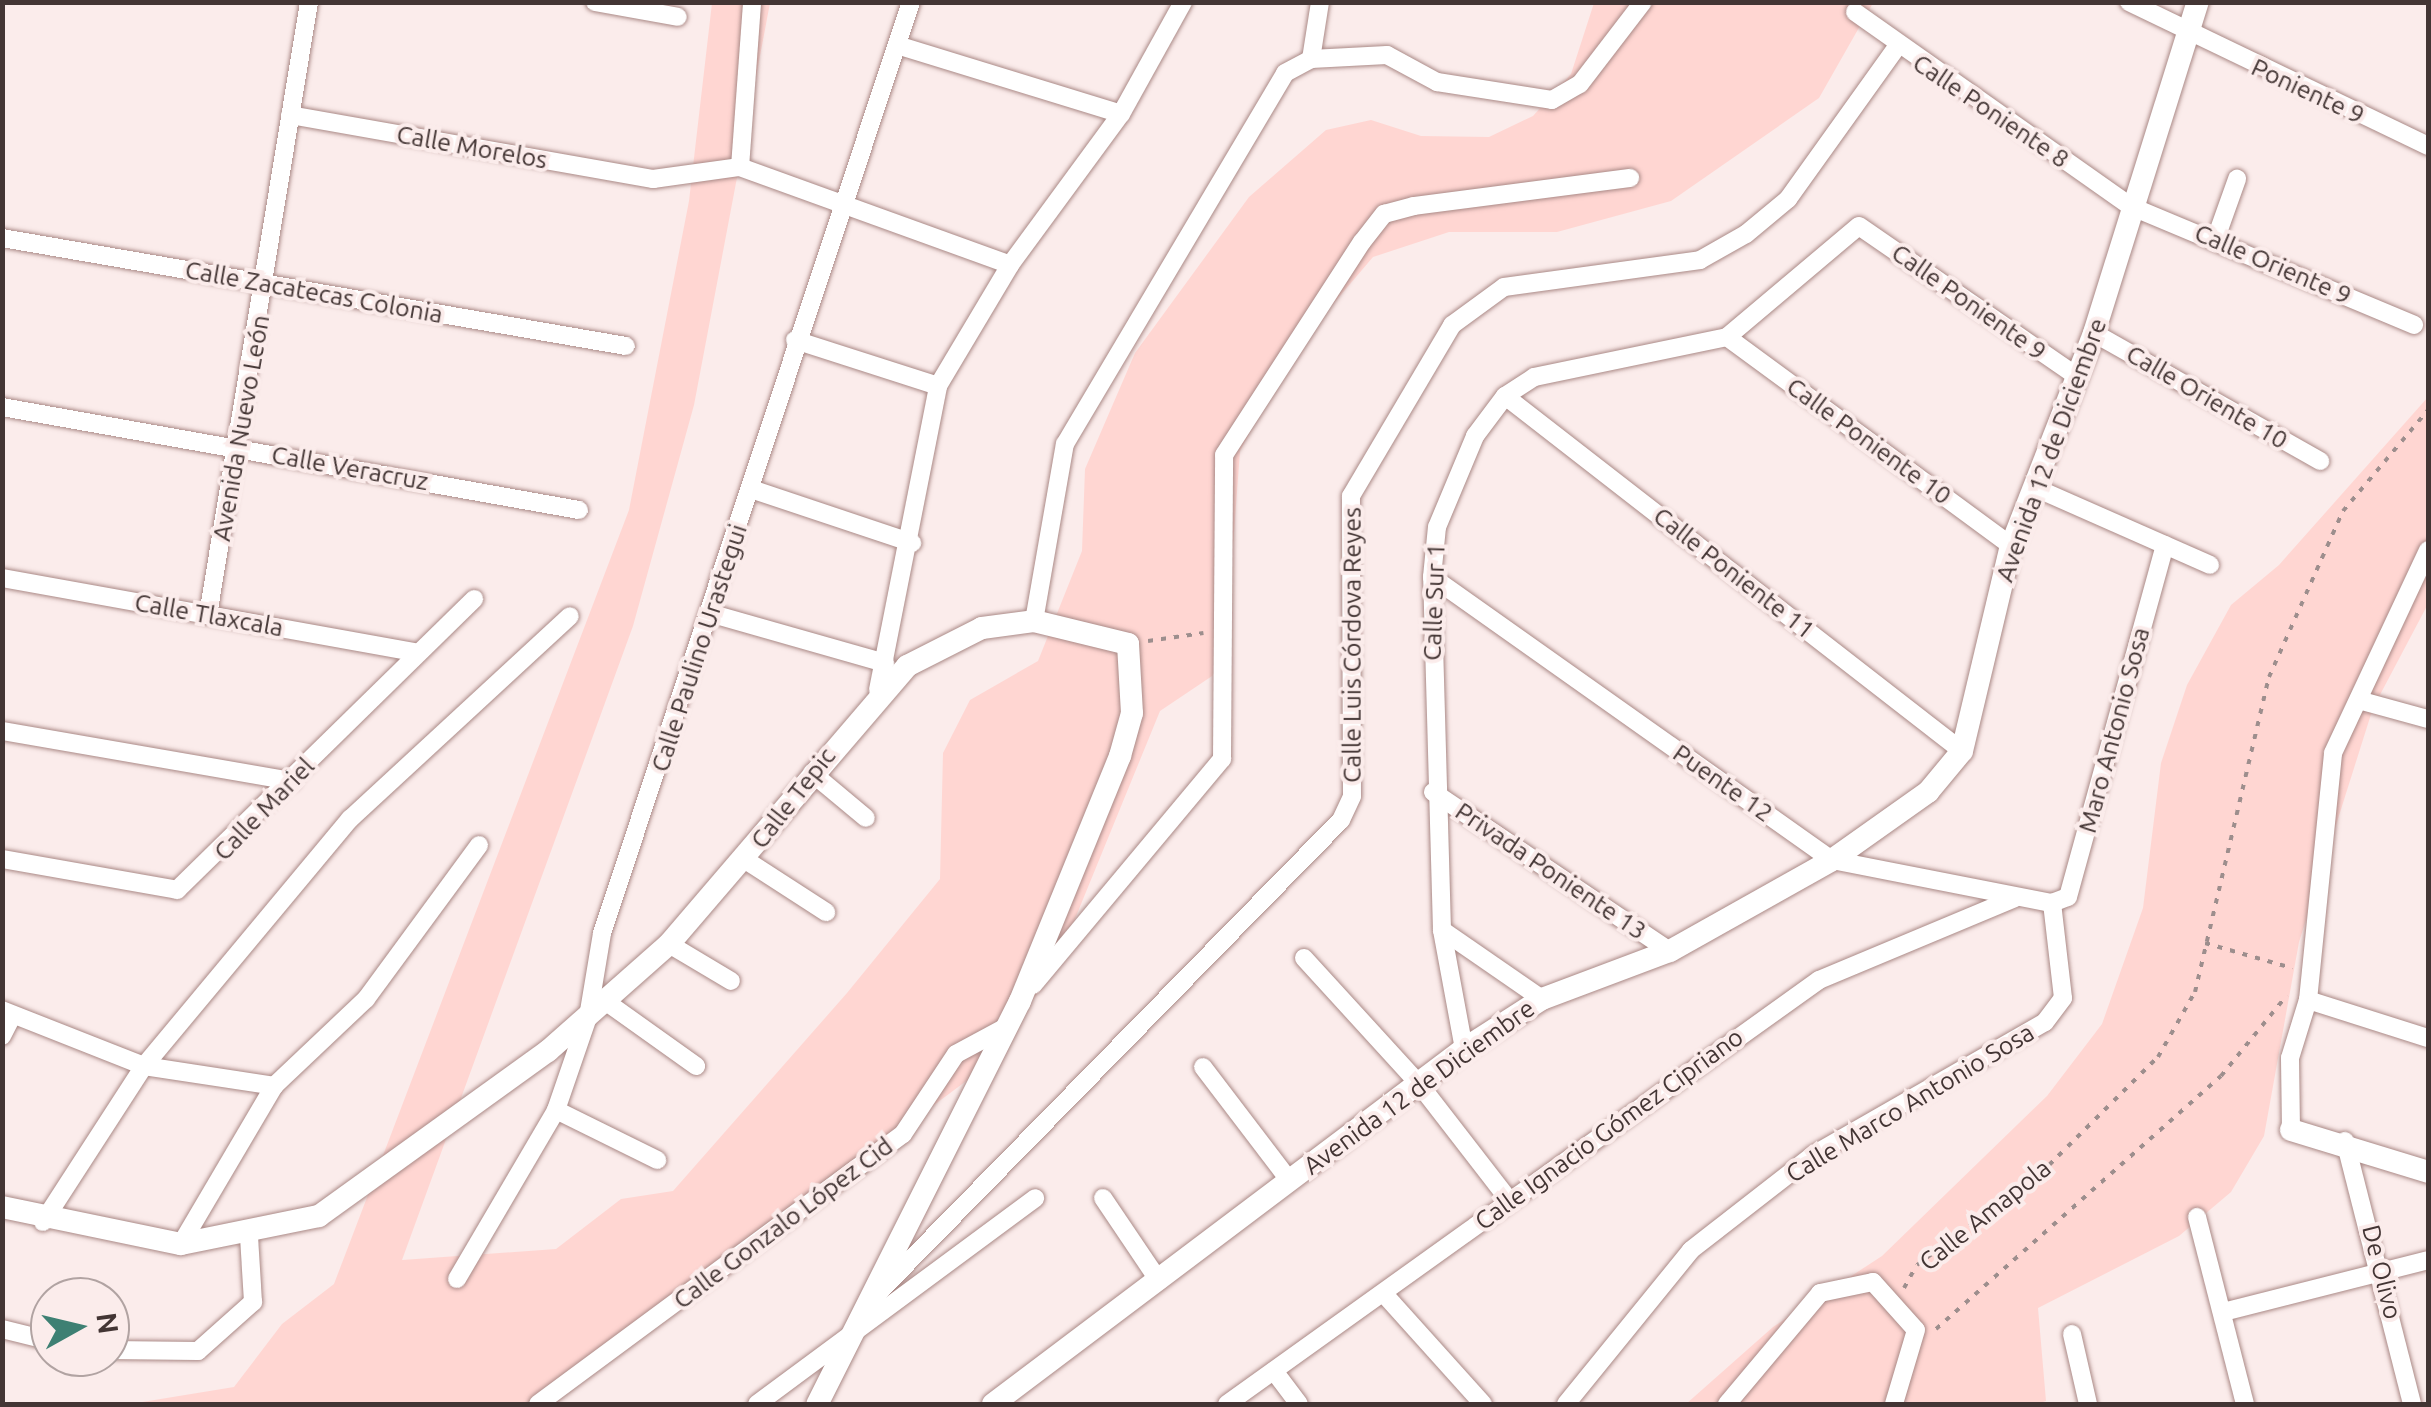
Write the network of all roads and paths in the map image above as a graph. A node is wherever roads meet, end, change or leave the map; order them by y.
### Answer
1 (310, 2) edge
2 (595, 2) edge
3 (752, 2) edge
4 (911, 2) edge
5 (1184, 2) edge
6 (1320, 2) edge
7 (1644, 2) edge
8 (2129, 2) edge
9 (2198, 2) edge
10 (1855, 12) dead end
11 (678, 16) dead end
12 (2187, 35) junction
13 (898, 45) junction
14 (1896, 48) junction
15 (1311, 58) junction
16 (1121, 114) junction
17 (290, 115) junction
18 (2428, 146) edge
19 (740, 167) junction
20 (1630, 178) dead end
21 (2237, 179) dead end
22 (844, 201) junction
23 (2130, 206) junction
24 (1860, 226) joint
25 (2, 238) edge
26 (2216, 238) junction
27 (1010, 265) junction
28 (266, 284) junction
29 (2414, 325) dead end
30 (2094, 333) junction
31 (1726, 337) junction
32 (796, 340) junction
33 (626, 346) dead end
34 (2078, 378) junction
35 (938, 386) junction
36 (1505, 396) junction
37 (2, 407) edge
38 (2428, 410) edge
39 (240, 448) junction
40 (2320, 461) dead end
41 (751, 488) junction
42 (2038, 489) junction
43 (579, 510) dead end
44 (912, 544) junction
45 (2165, 545) junction
46 (2011, 546) junction
47 (2428, 550) edge
48 (2210, 566) dead end
49 (1432, 577) junction
50 (2, 578) edge
51 (474, 600) dead end
52 (712, 614) junction
53 (208, 616) junction
54 (570, 616) dead end
55 (1044, 623) junction
56 (1227, 629) junction
57 (1119, 641) junction
58 (415, 652) junction
59 (884, 663) junction
60 (878, 690) junction
61 (2362, 701) junction
62 (2428, 719) edge
63 (2, 731) edge
64 (1962, 750) junction
65 (812, 773) junction
66 (292, 780) junction
67 (1432, 792) junction
68 (866, 818) dead end
69 (479, 846) dead end
70 (2, 859) edge
71 (744, 860) junction
72 (1832, 860) junction
73 (2016, 898) junction
74 (2052, 903) junction
75 (826, 912) dead end
76 (1442, 930) junction
77 (2205, 943) junction
78 (669, 944) junction
79 (1670, 951) junction
80 (1304, 958) dead end
81 (2306, 972) junction
82 (731, 982) dead end
83 (1542, 999) junction
84 (2308, 1000) junction
85 (1020, 1001) junction
86 (597, 1009) junction
87 (7, 1013) edge
88 (1008, 1026) junction
89 (2, 1036) edge
90 (2428, 1038) edge
91 (1464, 1048) junction
92 (144, 1066) junction
93 (696, 1066) dead end
94 (1203, 1067) dead end
95 (1420, 1085) junction
96 (274, 1086) junction
97 (556, 1110) junction
98 (2291, 1130) joint
99 (2345, 1141) junction
100 (657, 1160) dead end
101 (2428, 1172) edge
102 (1289, 1180) junction
103 (1036, 1198) dead end
104 (1103, 1198) dead end
105 (1508, 1200) junction
106 (2, 1207) edge
107 (2197, 1217) dead end
108 (43, 1222) junction
109 (248, 1236) junction
110 (181, 1244) junction
111 (2428, 1260) edge
112 (2386, 1274) junction
113 (457, 1278) dead end
114 (1159, 1281) junction
115 (1384, 1294) junction
116 (882, 1301) junction
117 (1898, 1301) junction
118 (2226, 1311) junction
119 (2, 1329) edge
120 (854, 1329) junction
121 (2072, 1334) dead end
122 (30, 1336) edge
123 (1917, 1345) junction
124 (130, 1350) edge
125 (1274, 1371) junction
126 (1002, 1402) edge
127 (538, 1404) edge
128 (757, 1404) edge
129 (818, 1404) edge
130 (1227, 1404) edge
131 (1299, 1404) edge
132 (1483, 1404) edge
133 (1566, 1404) edge
134 (1727, 1404) edge
135 (1894, 1404) edge
136 (2088, 1404) edge
137 (2246, 1404) edge
138 (2412, 1404) edge

1 - 17 street, Avenida Nuevo León
2 - 11 street
3 - 19 street
4 - 13 street, Calle Paulino Urastegui
5 - 16 street, Calle Tepic
6 - 15 street
7 - 15 street
8 - 12 street, Poniente 9
9 - 12 street, Avenida 12 de Diciembre
10 - 14 street, Calle Poniente 8
12 - 18 street, Poniente 9
12 - 23 street, Avenida 12 de Diciembre
13 - 16 street
13 - 22 street, Calle Paulino Urastegui
14 - 23 street, Calle Poniente 8
14 - 116 street, Calle Luis Córdova Reyes
15 - 55 street
16 - 27 street, Calle Tepic
17 - 19 street, Calle Morelos
17 - 28 street, Avenida Nuevo León
19 - 22 street
20 - 56 street
21 - 26 street
22 - 27 street
22 - 32 street, Calle Paulino Urastegui
23 - 26 street, Calle Oriente 9
23 - 30 street, Avenida 12 de Diciembre
24 - 31 street, Calle Sur 1
24 - 34 street, Calle Poniente 9
25 - 28 street, Calle Zacatecas Colonia
26 - 29 street, Calle Oriente 9
27 - 35 street, Calle Tepic
28 - 33 street, Calle Zacatecas Colonia
28 - 39 street, Avenida Nuevo León
30 - 34 street, Avenida 12 de Diciembre
30 - 40 street, Calle Oriente 10
31 - 36 street, Calle Sur 1
31 - 46 street, Calle Poniente 10
32 - 35 street
32 - 41 street, Calle Paulino Urastegui
34 - 42 street, Avenida 12 de Diciembre
35 - 44 street, Calle Tepic
36 - 49 street, Calle Sur 1
36 - 64 street, Calle Poniente 11
37 - 39 street, Calle Veracruz
38 - 77 path, Calle Amapola
39 - 43 street, Calle Veracruz
39 - 53 street, Avenida Nuevo León
41 - 44 street
41 - 52 street, Calle Paulino Urastegui
42 - 45 street
42 - 46 street, Avenida 12 de Diciembre
44 - 59 street, Calle Tepic
45 - 48 street
45 - 74 street, Maro Antonio Sosa
46 - 64 street, Avenida 12 de Diciembre
47 - 61 street
49 - 67 street, Calle Sur 1
49 - 72 street, Puente 12
50 - 53 street, Calle Tlaxcala
51 - 58 street, Calle Mariel
52 - 59 street
52 - 86 street, Calle Paulino Urastegui
53 - 58 street, Calle Tlaxcala
54 - 92 street
55 - 57 street
55 - 60 street
56 - 57 path
56 - 85 street
57 - 85 street
58 - 66 street, Calle Mariel
59 - 60 street, Calle Tepic
60 - 65 street, Calle Tepic
61 - 62 street
61 - 81 street
63 - 66 street
64 - 72 street, Avenida 12 de Diciembre
65 - 68 street
65 - 71 street, Calle Tepic
66 - 70 street, Calle Mariel
67 - 76 street, Calle Sur 1
67 - 79 street, Privada Poniente 13
69 - 96 street
71 - 75 street
71 - 78 street, Calle Tepic
72 - 73 street, Puente 12
72 - 79 street, Avenida 12 de Diciembre
73 - 74 street, Puente 12
73 - 105 street, Calle Ignacio Gómez Cipriano
74 - 133 street, Calle Marco Antonio Sosa
76 - 83 street
76 - 91 street, Calle Sur 1
77 - 81 path
77 - 117 path, Calle Amapola
78 - 82 street
78 - 86 street, Calle Tepic
79 - 83 street, Avenida 12 de Diciembre
80 - 95 street
81 - 84 street
81 - 123 path
83 - 91 street, Avenida 12 de Diciembre
84 - 90 street
84 - 98 street
85 - 88 street
86 - 93 street
86 - 97 street, Calle Paulino Urastegui
86 - 109 street, Calle Tepic
87 - 89 street
87 - 92 street
88 - 116 street
88 - 127 street, Calle Gonzalo López Cid
91 - 95 street, Avenida 12 de Diciembre
92 - 96 street
92 - 108 street
94 - 102 street
95 - 102 street, Avenida 12 de Diciembre
95 - 105 street
96 - 110 street
97 - 100 street
97 - 113 street, Calle Paulino Urastegui
98 - 99 street
99 - 101 street
99 - 112 street, De Olivo
102 - 114 street, Avenida 12 de Diciembre
103 - 116 street
104 - 114 street
105 - 115 street, Calle Ignacio Gómez Cipriano
106 - 108 street, Calle Tepic
107 - 118 street
108 - 110 street, Calle Tepic
109 - 110 street, Calle Tepic
109 - 124 street
111 - 112 street
112 - 118 street
112 - 138 street, De Olivo
114 - 126 street, Avenida 12 de Diciembre
115 - 125 street, Calle Ignacio Gómez Cipriano
115 - 132 street
116 - 120 street
117 - 123 street
117 - 134 street
118 - 137 street
119 - 122 street
120 - 128 street
120 - 129 street
121 - 136 street
123 - 135 street
125 - 130 street, Calle Ignacio Gómez Cipriano
125 - 131 street

